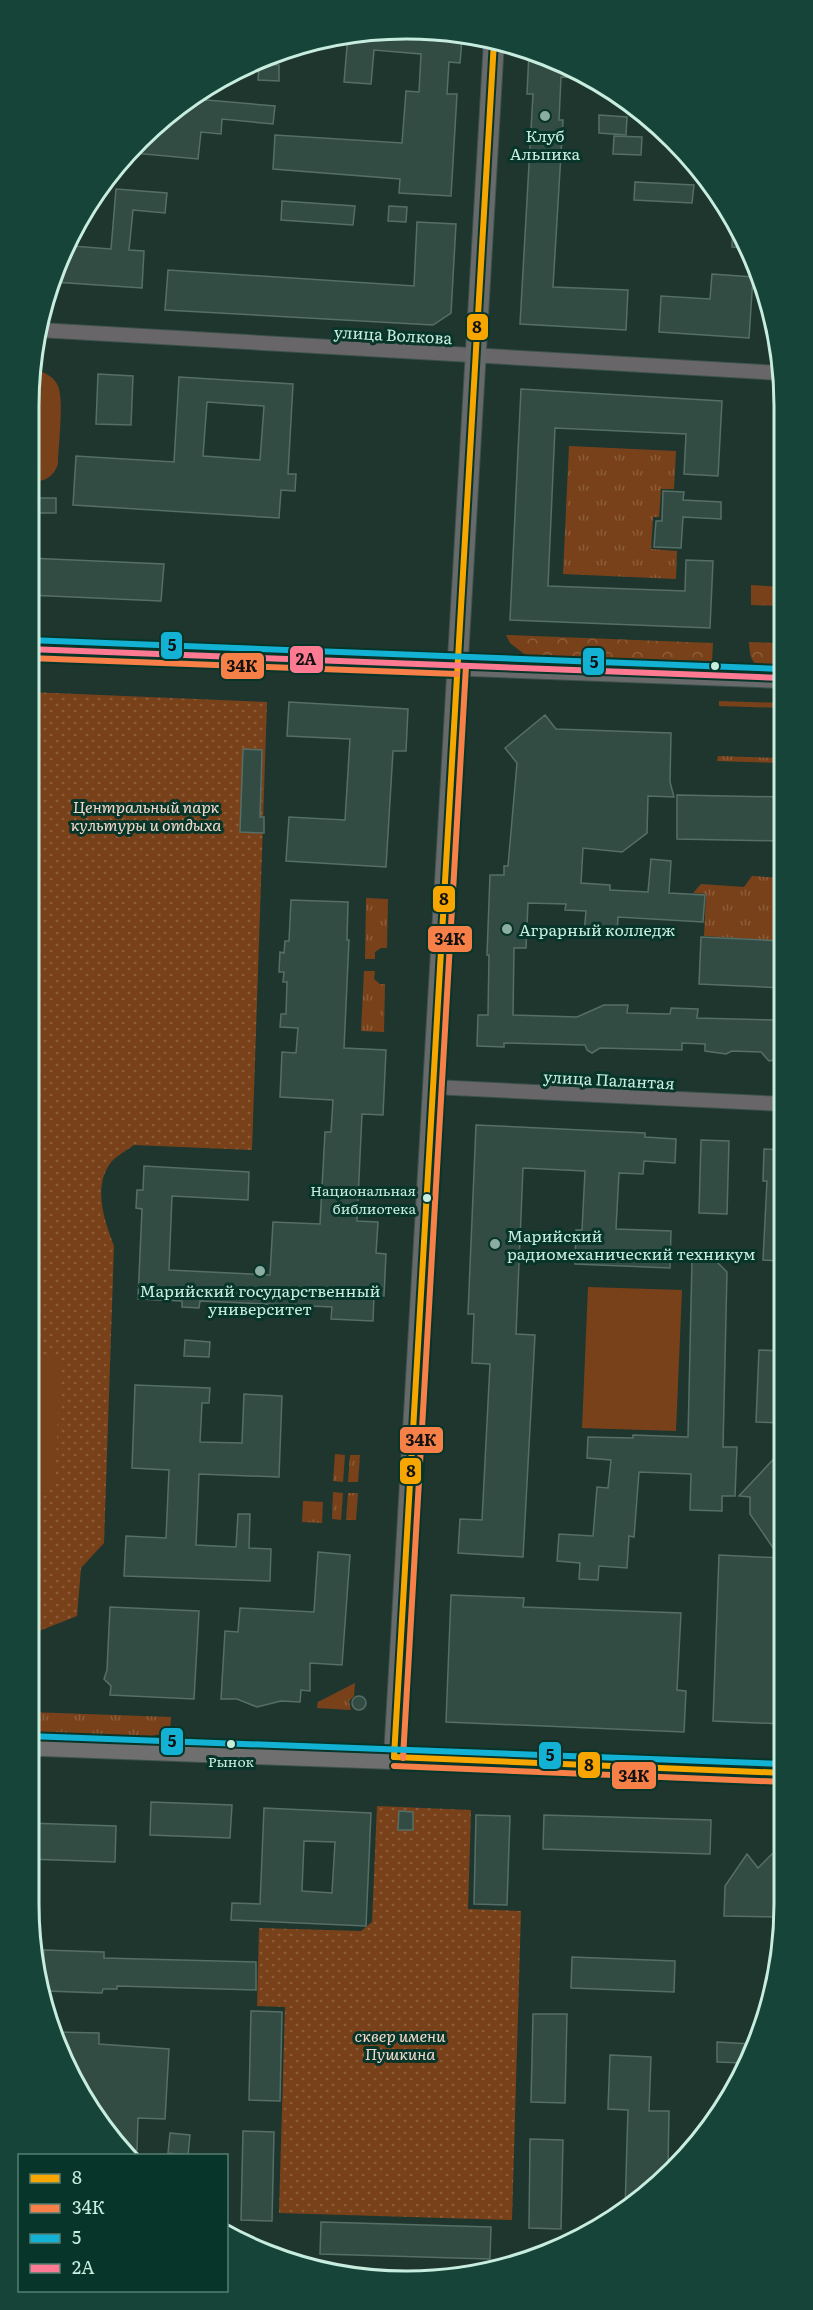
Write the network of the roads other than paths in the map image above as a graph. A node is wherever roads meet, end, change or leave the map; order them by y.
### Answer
1 (493, 50) edge
2 (47, 330) edge
3 (475, 355) junction
4 (772, 372) edge
5 (39, 649) edge
6 (457, 665) junction
7 (774, 678) edge
8 (433, 1087) junction
9 (774, 1104) edge
10 (39, 1745) edge
11 (394, 1758) junction
12 (774, 1773) edge

1 - 3 street
2 - 3 street, улица Волкова
3 - 4 street, улица Волкова
3 - 6 street
5 - 6 street
6 - 7 street
6 - 8 street
8 - 9 street, улица Палантая
8 - 11 street
10 - 11 main road
11 - 12 main road

